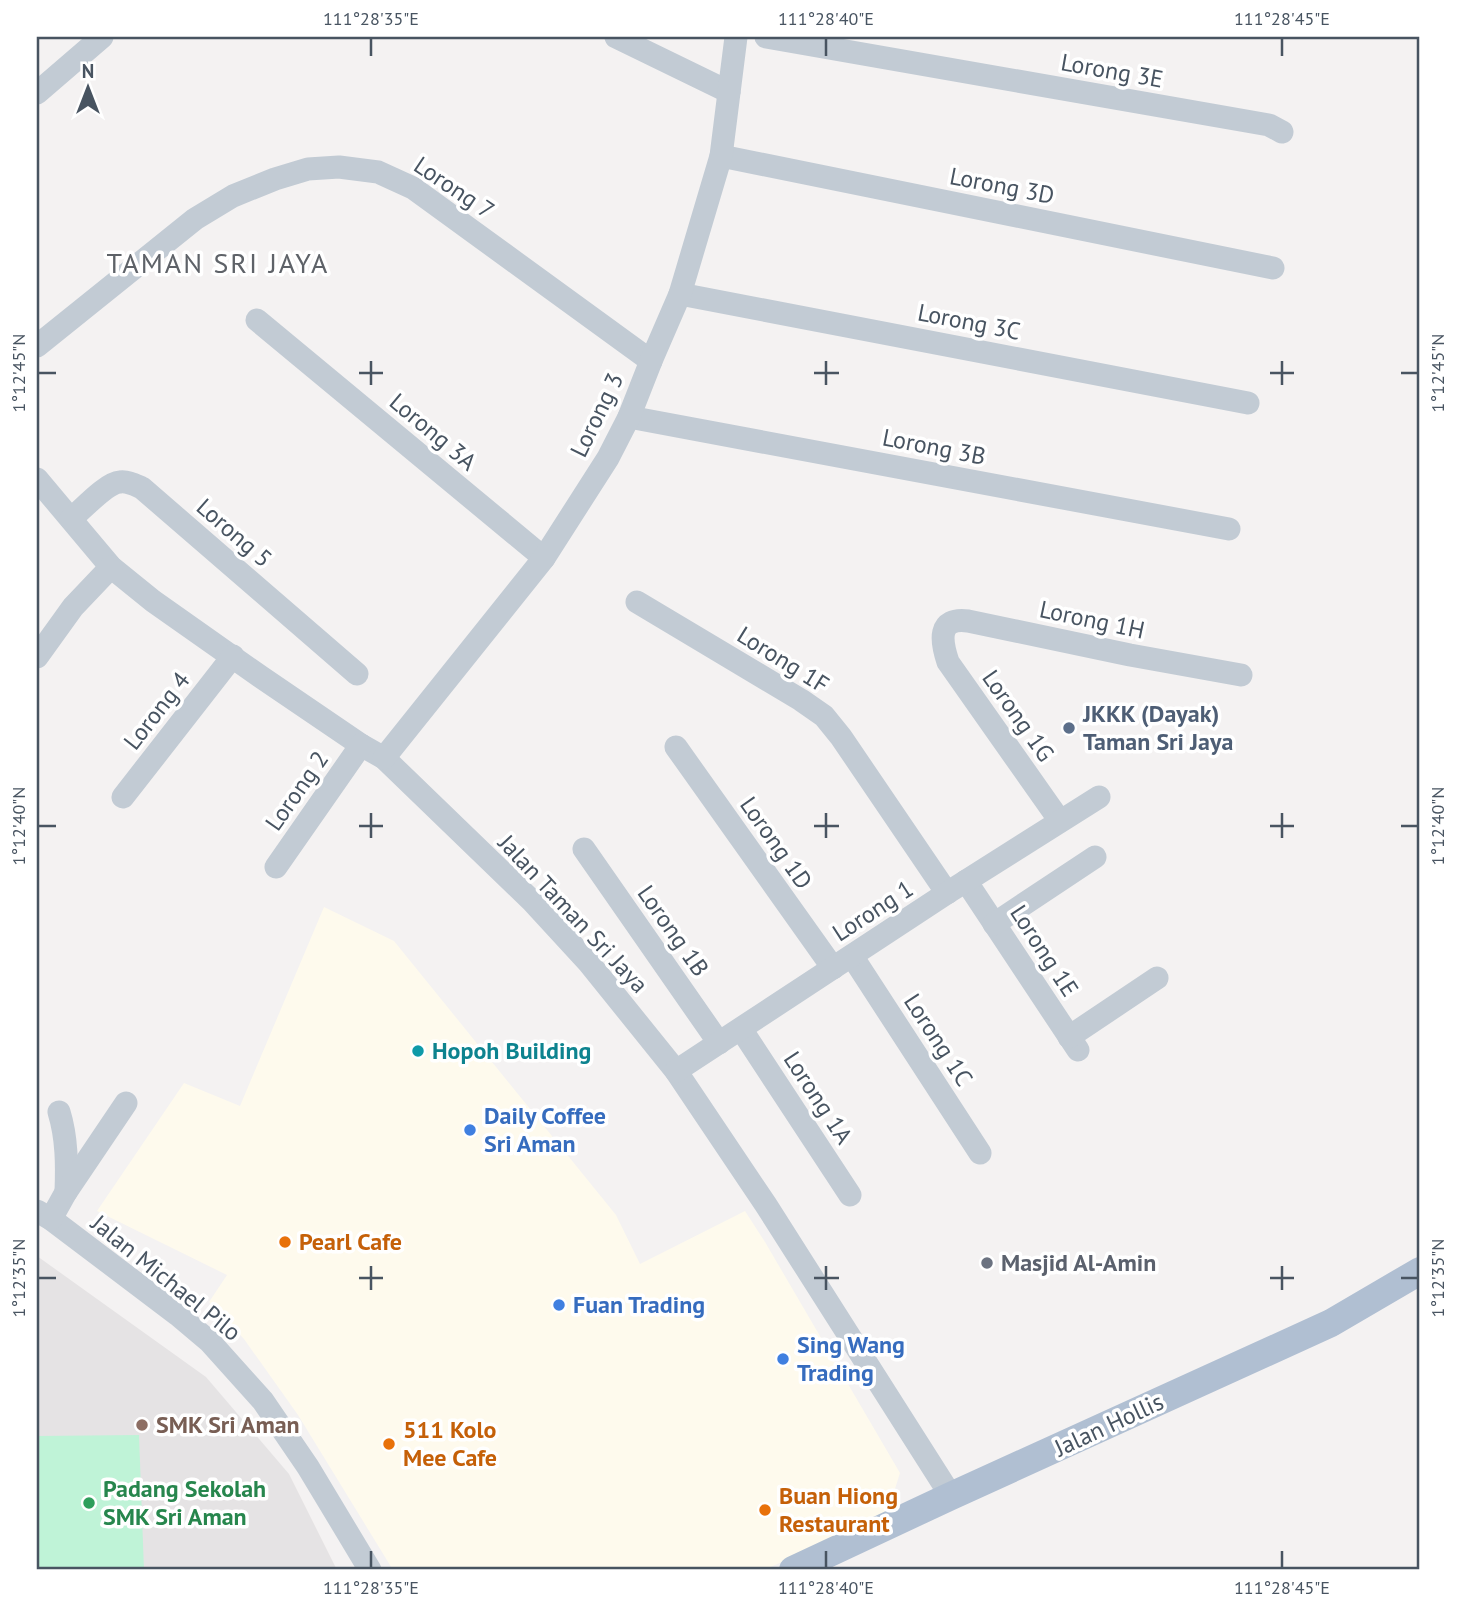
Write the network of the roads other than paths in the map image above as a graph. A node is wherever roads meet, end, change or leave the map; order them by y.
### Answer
1 (102, 37) edge
2 (616, 37) edge
3 (736, 37) edge
4 (766, 37) edge
5 (729, 92) junction
6 (37, 93) edge
7 (1282, 132) dead end
8 (721, 156) junction
9 (1273, 268) dead end
10 (680, 293) junction
11 (257, 320) dead end
12 (37, 346) edge
13 (651, 361) junction
14 (1248, 403) dead end
15 (629, 417) junction
16 (37, 479) edge
17 (71, 519) junction
18 (1229, 529) dead end
19 (544, 558) junction
20 (111, 566) junction
21 (637, 602) dead end
22 (944, 638) joint
23 (233, 656) junction
24 (37, 657) edge
25 (357, 674) dead end
26 (1241, 675) dead end
27 (361, 745) junction
28 (676, 747) dead end
29 (384, 758) junction
30 (123, 797) dead end
31 (1099, 797) dead end
32 (1060, 821) junction
33 (584, 849) dead end
34 (1095, 857) dead end
35 (276, 867) dead end
36 (957, 887) junction
37 (995, 924) junction
38 (842, 962) junction
39 (1157, 978) dead end
40 (741, 1028) junction
41 (719, 1042) junction
42 (676, 1071) junction
43 (126, 1103) dead end
44 (58, 1112) dead end
45 (980, 1153) dead end
46 (66, 1192) junction
47 (850, 1195) dead end
48 (44, 1215) edge
49 (1420, 1271) edge
50 (950, 1496) junction
51 (370, 1570) edge
52 (793, 1570) edge

1 - 6 street
2 - 5 street
3 - 5 street, Lorong 3
4 - 7 street, Lorong 3E
5 - 8 street, Lorong 3
8 - 9 street, Lorong 3D
8 - 10 street, Lorong 3
10 - 13 street, Lorong 3
10 - 14 street, Lorong 3C
11 - 19 street, Lorong 3A
12 - 13 street, Lorong 7
13 - 15 street, Lorong 3
15 - 18 street, Lorong 3B
15 - 19 street, Lorong 3
16 - 17 street, Jalan Taman Sri Jaya
17 - 20 street, Jalan Taman Sri Jaya
17 - 25 street, Lorong 5
19 - 29 street, Lorong 3
20 - 23 street, Jalan Taman Sri Jaya
20 - 24 street
21 - 36 street, Lorong 1F
22 - 26 street, Lorong 1H
22 - 32 street, Lorong 1G
23 - 27 street, Jalan Taman Sri Jaya
23 - 30 street, Lorong 4
27 - 29 street, Jalan Taman Sri Jaya
27 - 35 street, Lorong 2
28 - 38 street, Lorong 1D
29 - 42 street, Jalan Taman Sri Jaya
31 - 32 street, Lorong 1
32 - 36 street, Lorong 1
33 - 41 street, Lorong 1B
34 - 37 street
36 - 37 street, Lorong 1E
36 - 38 street, Lorong 1
37 - 39 street, Lorong 1E
38 - 40 street, Lorong 1
38 - 45 street, Lorong 1C
40 - 41 street, Lorong 1
40 - 47 street, Lorong 1A
41 - 42 street, Lorong 1
42 - 50 street, Jalan Taman Sri Jaya
43 - 46 street
44 - 46 street
46 - 48 street
48 - 51 street, Jalan Michael Pilo
49 - 50 main road, Jalan Hollis
50 - 52 main road, Jalan Hollis

